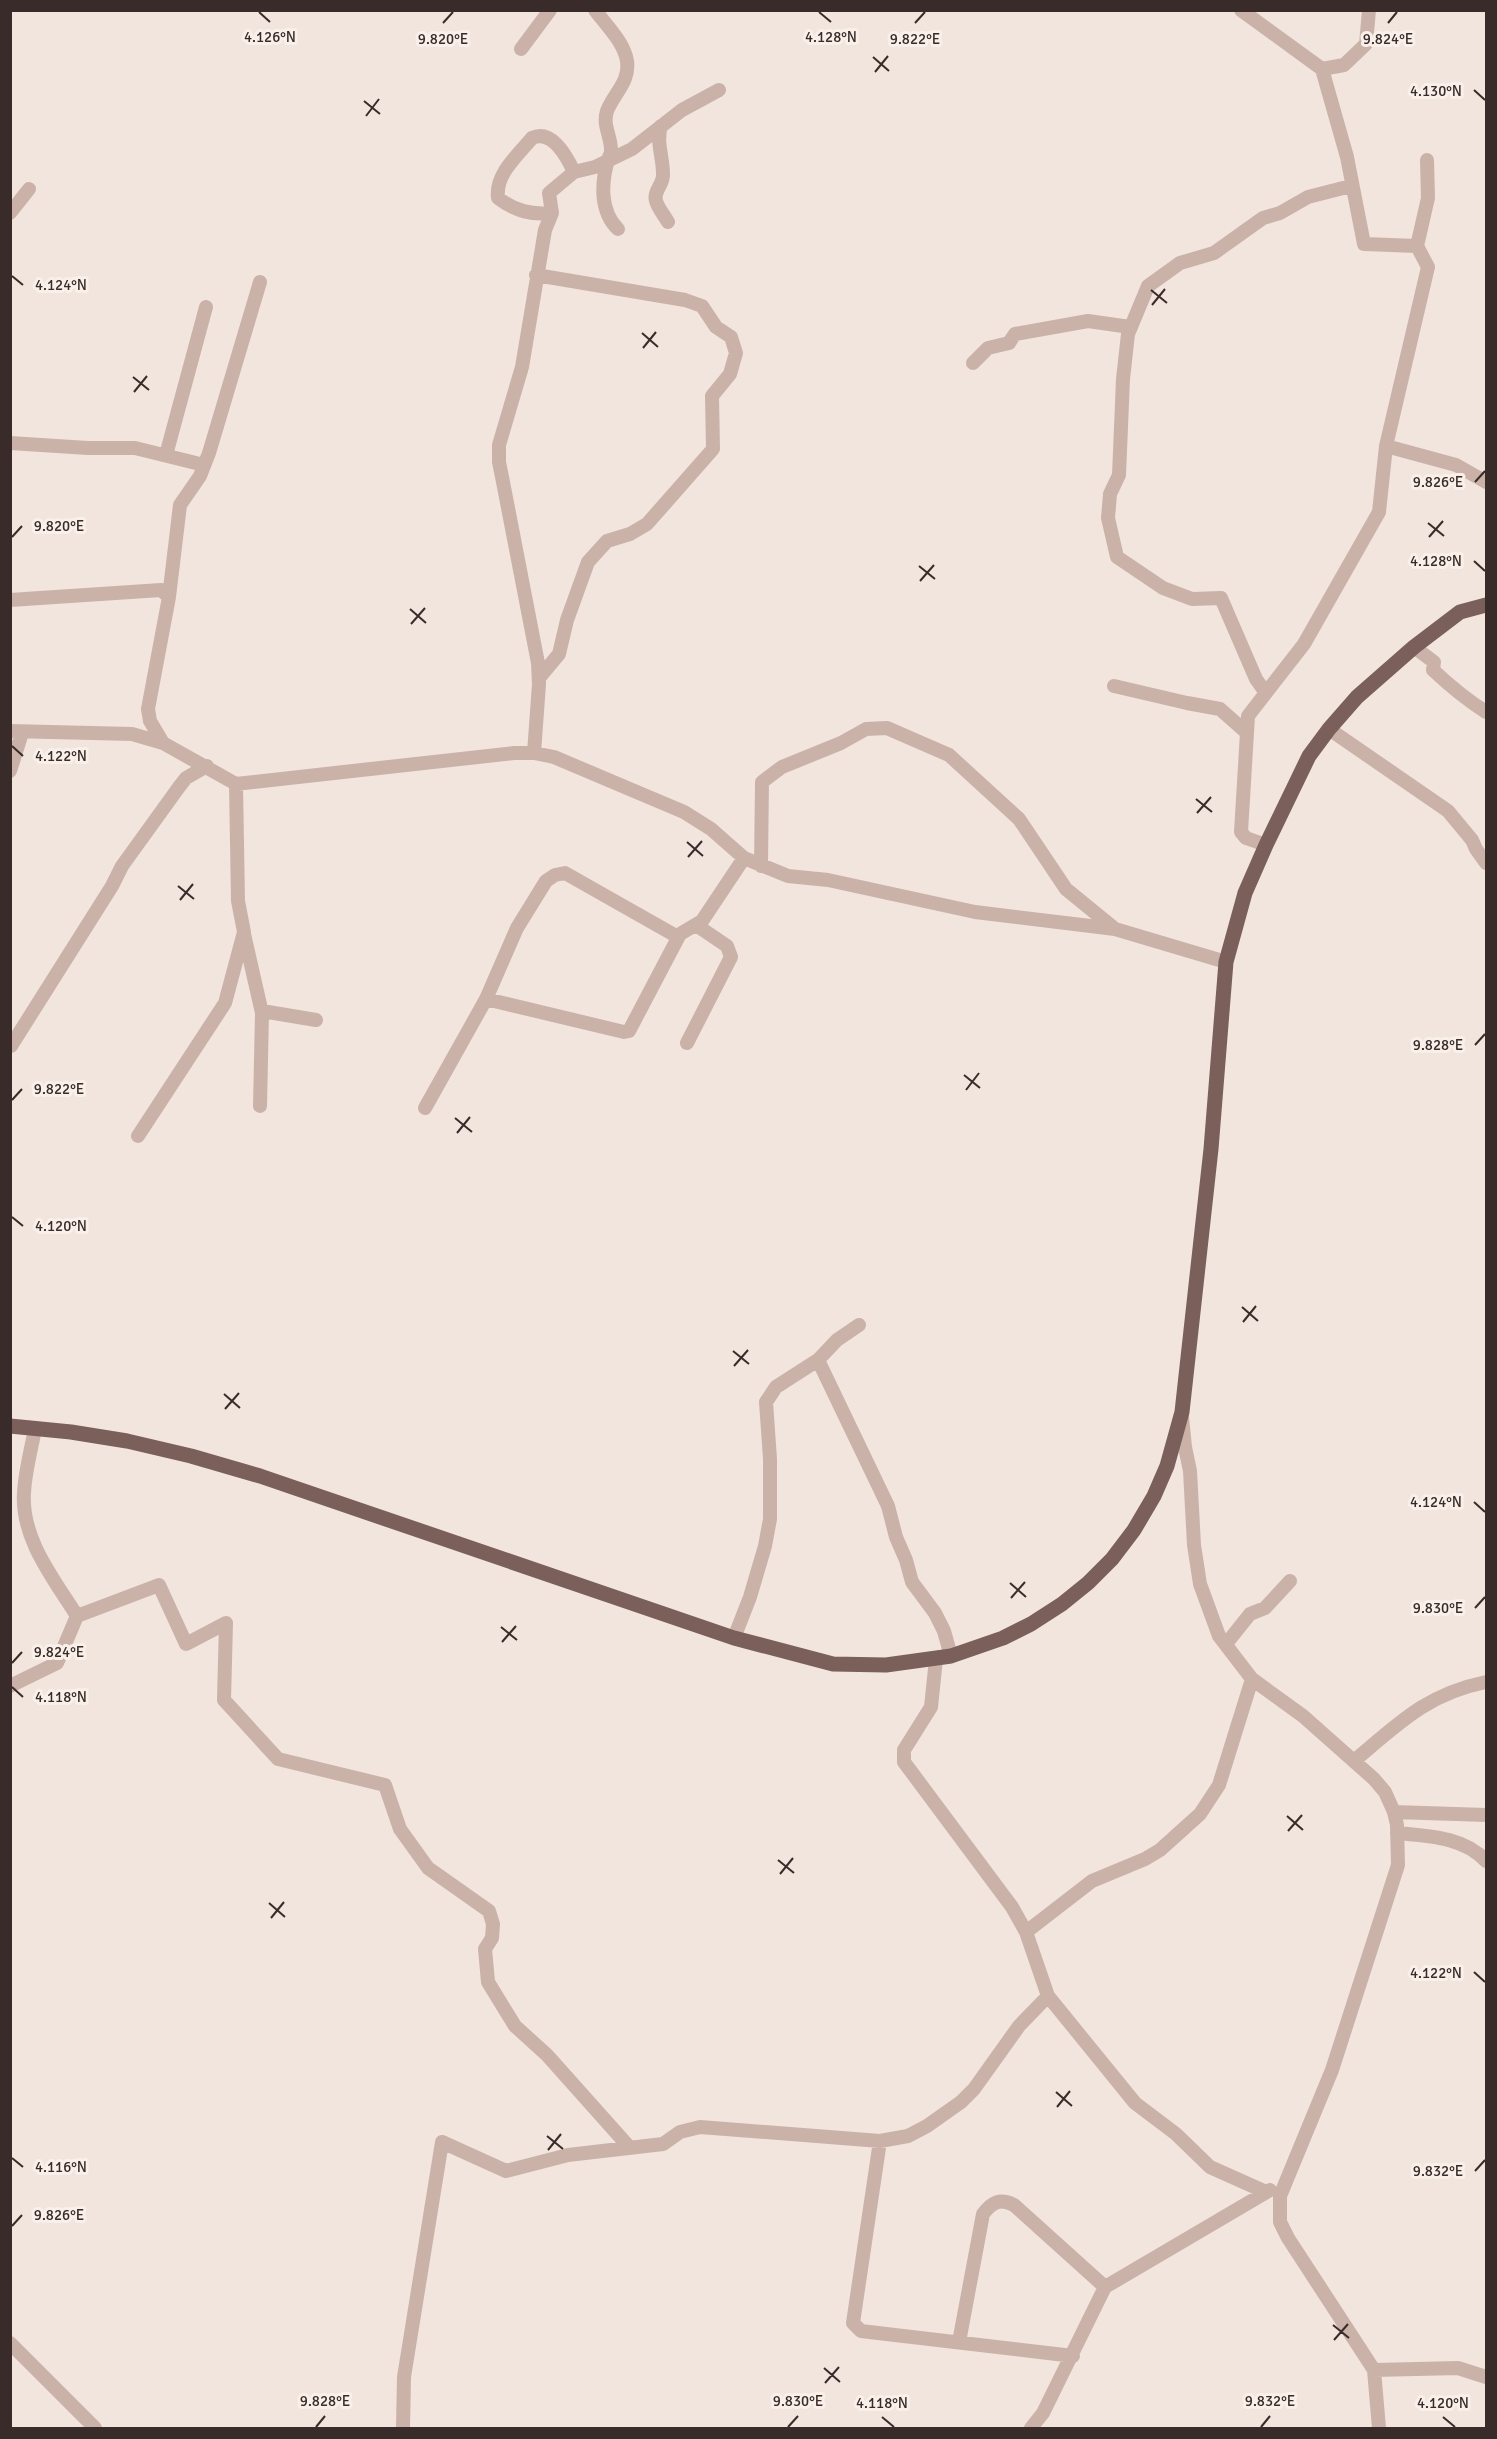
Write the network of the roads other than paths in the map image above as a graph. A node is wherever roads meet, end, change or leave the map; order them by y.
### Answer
1 (550, 10) edge
2 (595, 10) edge
3 (1241, 10) edge
4 (1369, 10) edge
5 (521, 49) dead end
6 (1322, 69) junction
7 (719, 90) dead end
8 (661, 126) junction
9 (1427, 160) dead end
10 (607, 161) junction
11 (574, 172) junction
12 (1351, 186) junction
13 (28, 189) dead end
14 (10, 213) edge
15 (552, 213) junction
16 (668, 222) dead end
17 (618, 229) dead end
18 (1417, 246) junction
19 (536, 275) junction
20 (260, 282) dead end
21 (206, 307) dead end
22 (1130, 327) junction
23 (973, 363) dead end
24 (10, 443) edge
25 (1386, 446) junction
26 (166, 455) junction
27 (204, 465) junction
28 (1486, 482) edge
29 (169, 597) junction
30 (10, 600) edge
31 (1486, 607) edge
32 (1414, 647) junction
33 (539, 678) junction
34 (1114, 686) dead end
35 (1266, 693) junction
36 (1486, 712) edge
37 (1329, 729) junction
38 (16, 732) edge
39 (1246, 732) junction
40 (163, 743) junction
41 (534, 753) junction
42 (207, 766) junction
43 (10, 771) edge
44 (236, 784) junction
45 (1266, 845) junction
46 (744, 858) junction
47 (1486, 863) edge
48 (761, 866) junction
49 (696, 925) junction
50 (1115, 929) junction
51 (244, 932) junction
52 (678, 937) junction
53 (1226, 962) junction
54 (486, 999) junction
55 (262, 1013) junction
56 (316, 1020) dead end
57 (687, 1043) dead end
58 (11, 1046) edge
59 (260, 1106) dead end
60 (425, 1108) dead end
61 (138, 1136) dead end
62 (859, 1325) dead end
63 (818, 1360) junction
64 (1182, 1412) junction
65 (10, 1426) edge
66 (35, 1429) junction
67 (1290, 1581) dead end
68 (77, 1616) junction
69 (734, 1638) junction
70 (1226, 1644) junction
71 (943, 1657) junction
72 (1252, 1679) junction
73 (1486, 1682) edge
74 (10, 1686) edge
75 (1354, 1761) junction
76 (1394, 1812) junction
77 (1486, 1815) edge
78 (1397, 1833) junction
79 (1486, 1861) edge
80 (1026, 1932) junction
81 (1048, 1996) junction
82 (880, 2141) junction
83 (630, 2148) junction
84 (1284, 2181) junction
85 (1266, 2192) junction
86 (1105, 2287) junction
87 (959, 2342) junction
88 (10, 2343) edge
89 (1073, 2356) junction
90 (1374, 2370) junction
91 (1486, 2376) edge
92 (95, 2428) edge
93 (402, 2428) edge
94 (1031, 2428) edge
95 (1379, 2428) edge

1 - 5 street
2 - 10 street
3 - 6 street
4 - 6 street
6 - 12 street
7 - 8 street
8 - 10 street
8 - 16 street
9 - 18 street
10 - 11 street
10 - 17 street
11 - 15 street
11 - 15 street
12 - 18 street
12 - 22 street
13 - 14 street
15 - 19 street
18 - 25 street
19 - 33 street
19 - 33 street
20 - 27 street
21 - 26 street
22 - 23 street
22 - 35 street
24 - 26 street
25 - 28 street
25 - 35 street
26 - 27 street
27 - 29 street
29 - 30 street
29 - 40 street
31 - 32 main road
32 - 36 street
32 - 37 main road
33 - 41 street
34 - 39 street
35 - 39 street
37 - 45 main road
37 - 47 street
38 - 40 street
38 - 43 street
39 - 45 street
40 - 42 street
41 - 44 street
41 - 46 street
42 - 44 street
42 - 58 street
44 - 51 street
45 - 53 main road
46 - 48 street
46 - 49 street
48 - 50 street
48 - 50 street
49 - 52 street
49 - 57 street
50 - 53 street
51 - 55 street
51 - 61 street
52 - 54 street
52 - 54 street
53 - 64 main road
54 - 60 street
55 - 56 street
55 - 59 street
62 - 63 street
63 - 69 street
63 - 71 street
64 - 70 street
64 - 71 main road
65 - 66 main road
66 - 68 street
66 - 69 main road
67 - 70 street
68 - 74 street
68 - 83 street
69 - 71 main road
70 - 72 street
71 - 80 street
72 - 75 street
72 - 80 street
73 - 75 street
75 - 76 street
76 - 77 street
76 - 78 street
78 - 79 street
78 - 84 street
80 - 81 street
81 - 82 street
81 - 85 street
82 - 83 street
82 - 87 street
83 - 93 street
84 - 85 street
84 - 90 street
85 - 86 street
86 - 87 street
86 - 89 street
87 - 89 street
88 - 92 street
89 - 94 street
90 - 91 street
90 - 95 street

